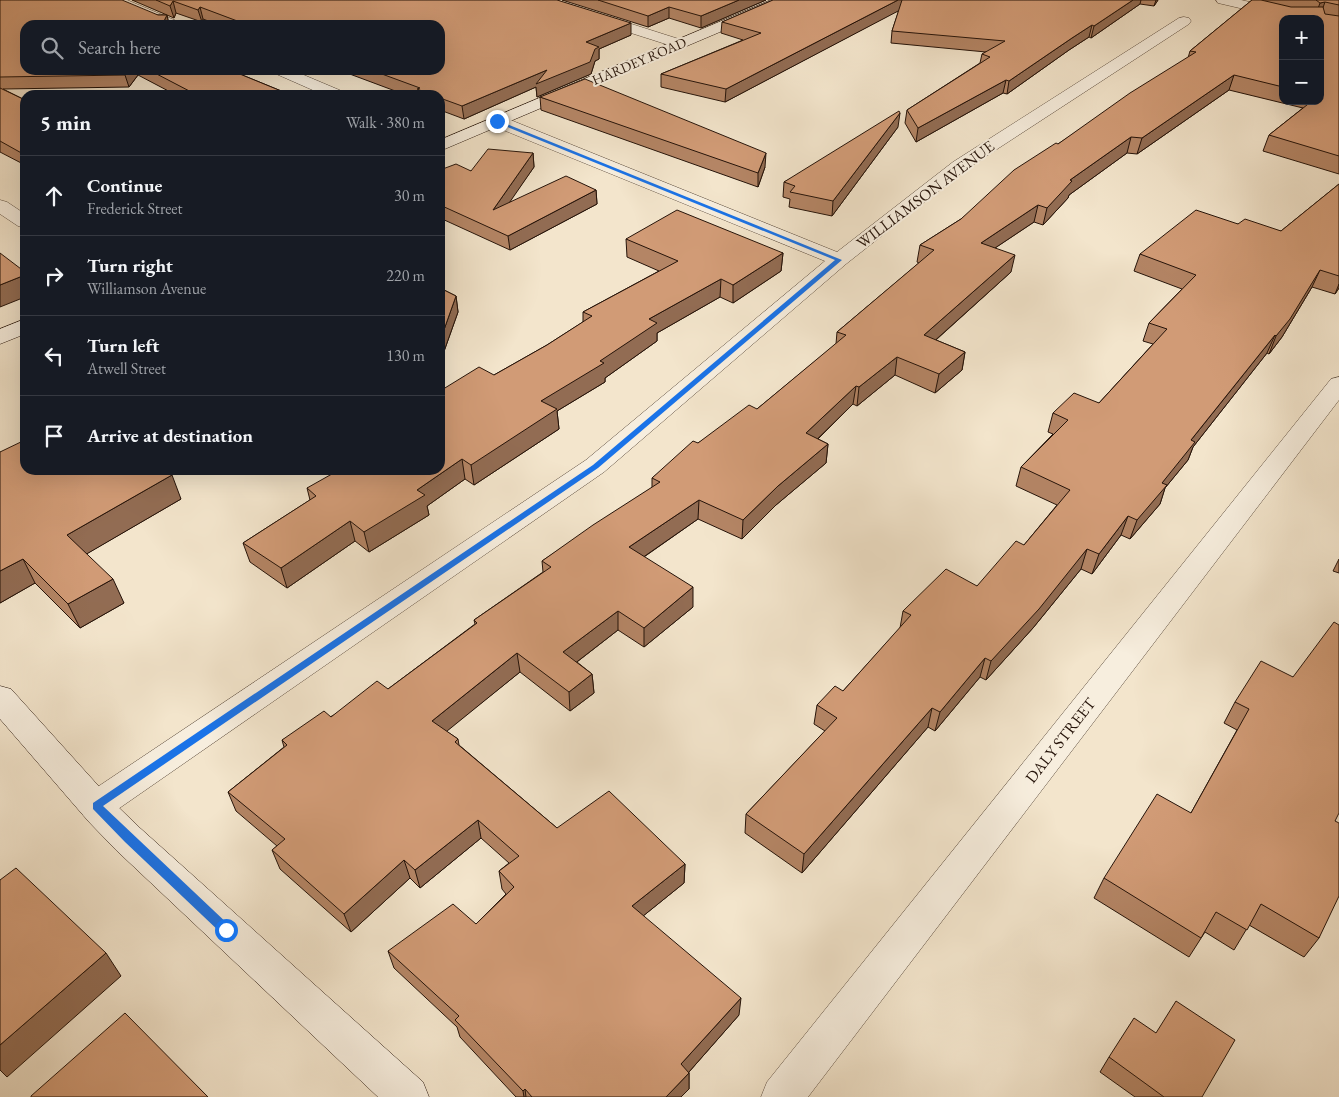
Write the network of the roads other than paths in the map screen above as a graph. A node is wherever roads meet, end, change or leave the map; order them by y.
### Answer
1 (115, 0) edge
2 (542, 0) edge
3 (783, 0) edge
4 (1223, 0) edge
5 (1289, 15) edge
6 (162, 20) edge
7 (1184, 21) dead end
8 (680, 44) junction
9 (292, 75) edge
10 (326, 90) edge
11 (497, 121) junction
12 (445, 141) edge
13 (0, 206) edge
14 (20, 219) edge
15 (839, 260) junction
16 (20, 328) edge
17 (0, 337) edge
18 (1339, 384) edge
19 (0, 698) edge
20 (96, 806) junction
21 (408, 1097) edge
22 (782, 1097) edge

1 - 6 street
2 - 8 street
3 - 8 street, HARDEY ROAD
4 - 5 street
7 - 15 street, WILLIAMSON AVENUE
8 - 11 street, HARDEY ROAD
9 - 10 street
11 - 12 street, HARDEY ROAD
11 - 15 street
13 - 14 street
15 - 20 street, WILLIAMSON AVENUE
16 - 17 street
18 - 22 street, DALY STREET
19 - 20 street
20 - 21 street

